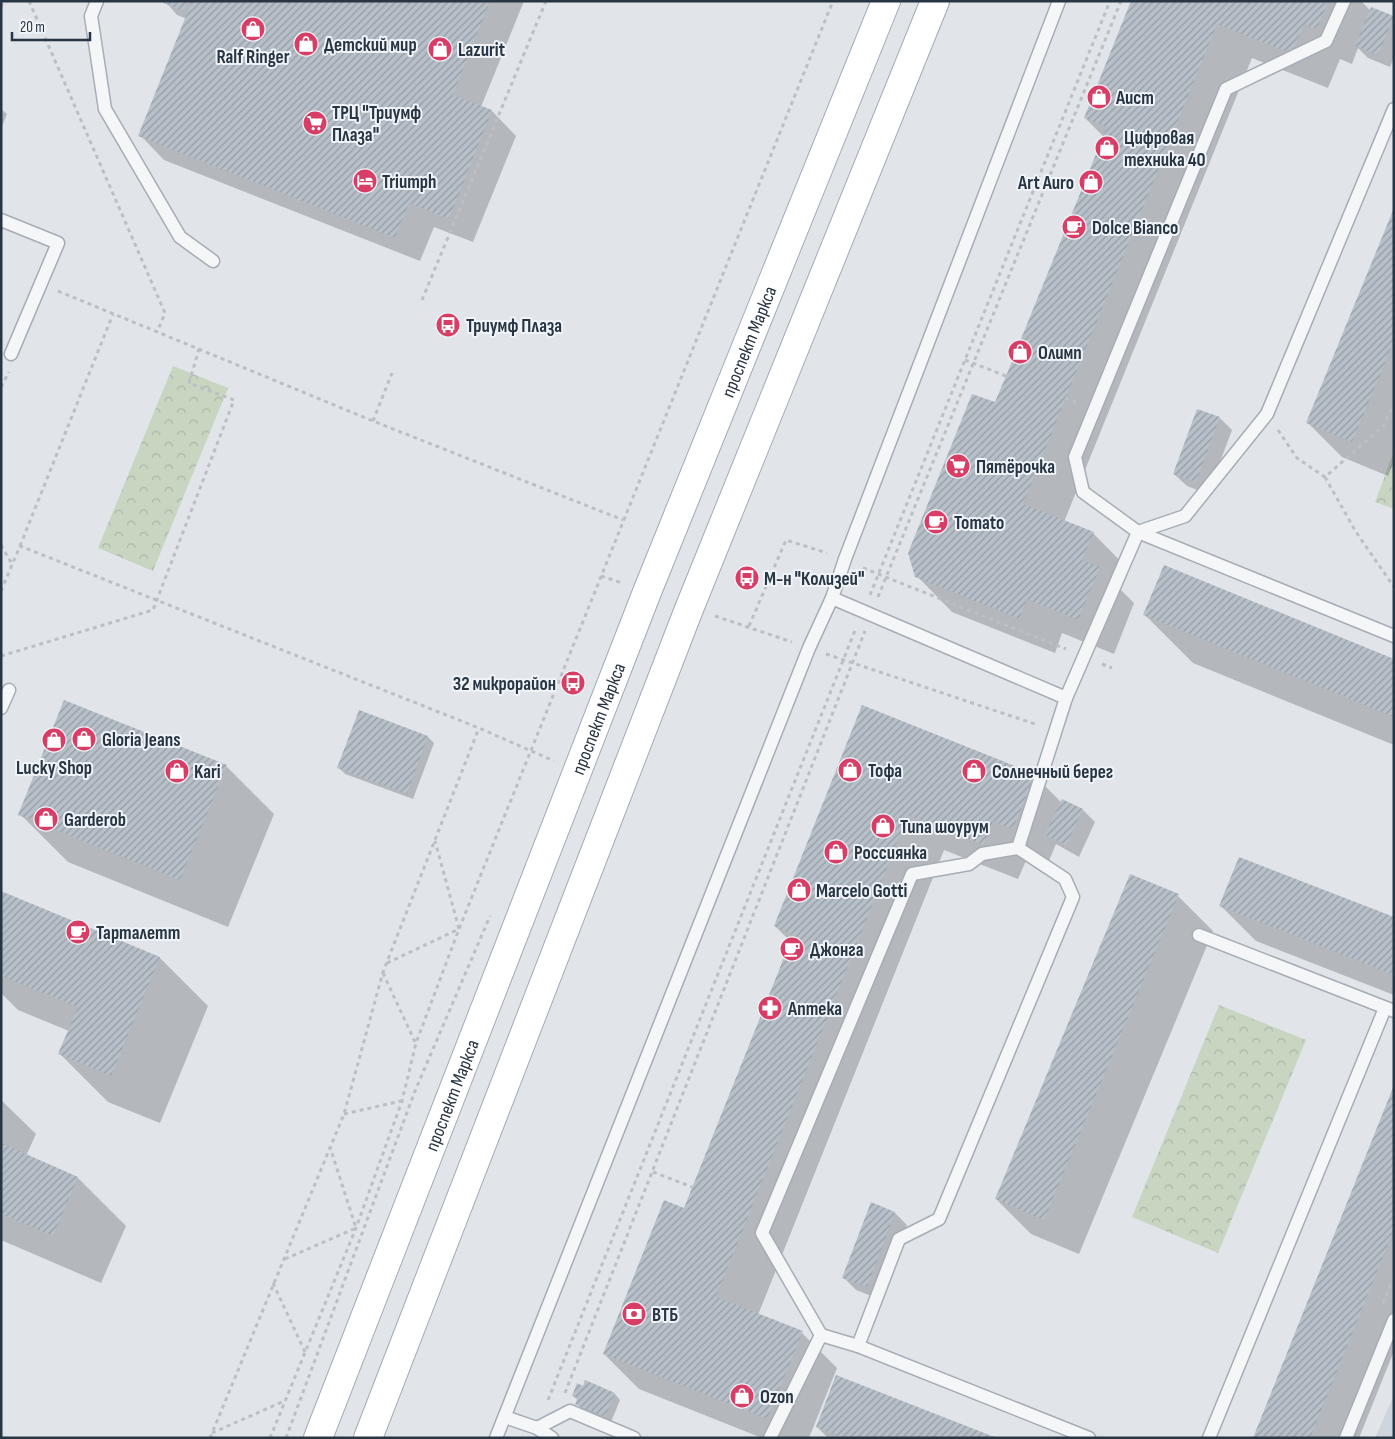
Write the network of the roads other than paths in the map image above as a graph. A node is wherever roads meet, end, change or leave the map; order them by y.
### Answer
1 (96, 1) edge
2 (886, 1) edge
3 (936, 1) edge
4 (1060, 1) edge
5 (1344, 1) edge
6 (1394, 109) edge
7 (1, 220) edge
8 (214, 261) dead end
9 (11, 354) dead end
10 (1138, 532) junction
11 (832, 598) junction
12 (1394, 636) edge
13 (9, 690) dead end
14 (1066, 698) junction
15 (1, 708) edge
16 (1018, 848) junction
17 (1199, 935) dead end
18 (1390, 1009) edge
19 (1394, 1320) edge
20 (821, 1335) junction
21 (858, 1346) junction
22 (505, 1417) junction
23 (537, 1428) junction
24 (318, 1438) edge
25 (368, 1438) edge
26 (496, 1438) edge
27 (552, 1438) edge
28 (634, 1438) edge
29 (770, 1438) edge
30 (1089, 1438) edge
31 (1209, 1438) edge
32 (1346, 1438) edge

1 - 8 lane
2 - 24 main road, проспект Маркса
3 - 25 main road
4 - 11 lane
5 - 10 lane
6 - 10 lane
7 - 9 lane
10 - 12 lane
10 - 14 lane
11 - 14 lane
11 - 22 lane
13 - 15 lane
14 - 16 lane
16 - 20 lane
16 - 21 lane
17 - 18 lane
18 - 31 lane
19 - 32 lane
20 - 21 lane
20 - 29 lane
21 - 30 lane
22 - 23 lane
22 - 26 lane
23 - 27 lane
23 - 28 lane

